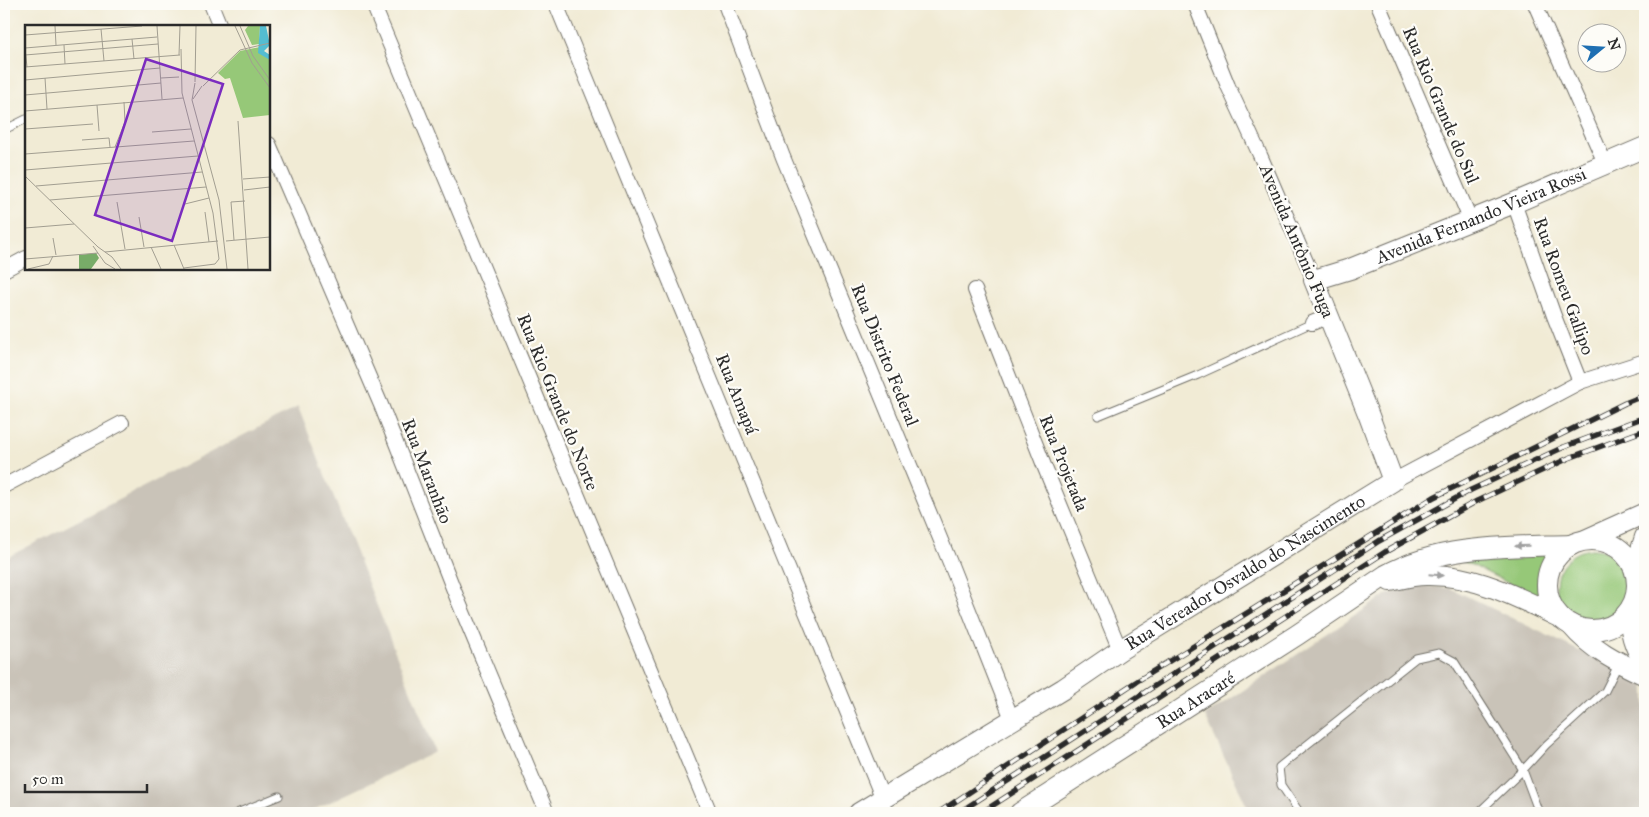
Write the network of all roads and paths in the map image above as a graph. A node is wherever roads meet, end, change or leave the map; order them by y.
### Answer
1 (211, 4) edge
2 (373, 4) edge
3 (556, 4) edge
4 (725, 4) edge
5 (1195, 4) edge
6 (1378, 4) edge
7 (1535, 4) edge
8 (220, 25) edge
9 (25, 120) edge
10 (4, 130) edge
11 (270, 146) edge
12 (1645, 147) edge
13 (1605, 163) junction
14 (1514, 203) junction
15 (1471, 221) junction
16 (25, 259) edge
17 (4, 270) edge
18 (1314, 280) junction
19 (975, 290) dead end
20 (1321, 319) junction
21 (1645, 361) edge
22 (1580, 382) junction
23 (1098, 416) dead end
24 (122, 423) dead end
25 (1393, 481) junction
26 (4, 486) edge
27 (1645, 513) edge
28 (1645, 536) edge
29 (1578, 542) junction
30 (1638, 582) junction
31 (1371, 585) junction
32 (1630, 611) junction
33 (1566, 622) junction
34 (1120, 650) junction
35 (1645, 662) edge
36 (1619, 663) junction
37 (1645, 675) edge
38 (1012, 719) junction
39 (1523, 770) junction
40 (279, 796) dead end
41 (883, 799) junction
42 (237, 813) edge
43 (547, 813) edge
44 (710, 813) edge
45 (859, 813) edge
46 (1020, 813) edge
47 (1300, 813) edge
48 (1478, 813) edge
49 (1539, 813) edge

1 - 8 street
2 - 44 street, Rua Rio Grande do Norte
3 - 41 street, Rua Amapá
4 - 38 street, Rua Distrito Federal
5 - 18 street, Avenida Antônio Fuga
6 - 15 street, Rua Rio Grande do Sul
7 - 13 street
9 - 10 lane
11 - 43 street, Rua Maranhão
12 - 13 main road, Avenida Fernando Vieira Rossi
13 - 14 main road, Avenida Fernando Vieira Rossi
14 - 15 main road, Avenida Fernando Vieira Rossi
14 - 22 street, Rua Romeu Gallipo
15 - 18 main road, Avenida Fernando Vieira Rossi
16 - 17 street
18 - 20 main road, Avenida Antônio Fuga
19 - 34 street, Rua Projetada
20 - 23 lane
20 - 25 main road, Avenida Antônio Fuga
21 - 22 street, Rua Vereador Osvaldo do Nascimento
22 - 25 street, Rua Vereador Osvaldo do Nascimento
24 - 26 street
25 - 34 main road, Rua Vereador Osvaldo do Nascimento
27 - 29 main road
28 - 30 main road
29 - 30 main road
29 -> 31 main road, Rua Aracaré
29 - 33 main road
30 - 32 main road
31 -> 33 main road, Rua Aracaré
31 - 46 main road, Rua Aracaré
32 - 33 main road
32 - 35 main road
33 - 36 main road
34 - 38 main road, Rua Vereador Osvaldo do Nascimento
36 - 37 main road
36 - 39 lane
38 - 41 main road, Rua Vereador Osvaldo do Nascimento
39 - 47 lane
39 - 48 lane
39 - 49 lane
40 - 42 lane
41 - 45 main road, Rua Vereador Osvaldo do Nascimento

